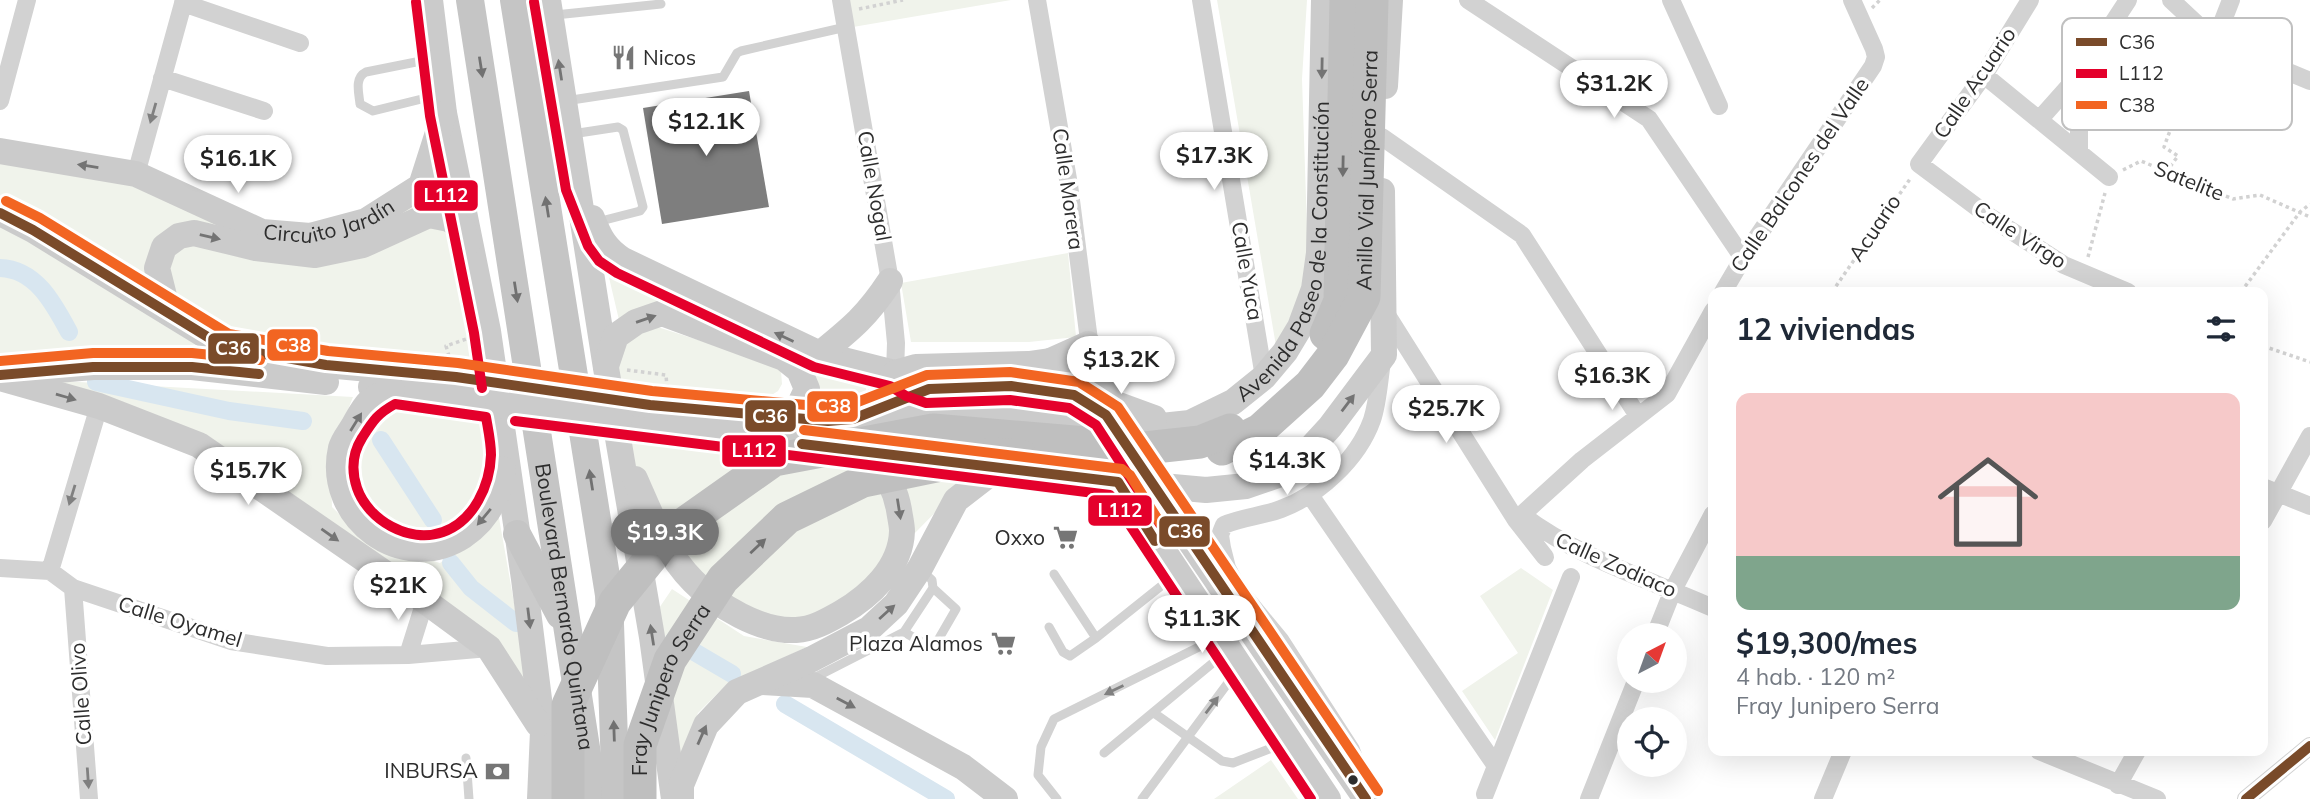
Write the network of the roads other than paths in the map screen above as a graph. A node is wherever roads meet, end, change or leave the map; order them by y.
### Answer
1 (27, 0) edge
2 (430, 0) edge
3 (470, 0) edge
4 (514, 0) edge
5 (1037, 0) edge
6 (1201, 0) edge
7 (1324, 0) edge
8 (1346, 0) edge
9 (1372, 0) edge
10 (1390, 0) edge
11 (1468, 0) edge
12 (1671, 0) edge
13 (1852, 0) edge
14 (2030, 0) edge
15 (2128, 0) edge
16 (2171, 0) edge
17 (2231, 0) edge
18 (184, 1) edge
19 (661, 4) dead end
20 (550, 8) edge
21 (843, 13) edge
22 (2116, 18) edge
23 (2190, 18) edge
24 (2224, 18) edge
25 (300, 43) dead end
26 (438, 58) junction
27 (2292, 73) edge
28 (1984, 75) junction
29 (162, 78) junction
30 (2310, 81) edge
31 (2062, 94) edge
32 (0, 101) edge
33 (565, 101) junction
34 (443, 103) junction
35 (1718, 106) dead end
36 (264, 111) dead end
37 (2039, 120) junction
38 (2079, 130) edge
39 (570, 135) junction
40 (1382, 137) junction
41 (0, 151) edge
42 (2079, 152) junction
43 (1919, 164) joint
44 (136, 174) junction
45 (2109, 177) road end
46 (579, 186) junction
47 (0, 213) edge
48 (594, 223) junction
49 (471, 251) junction
50 (1742, 258) junction
51 (890, 281) junction
52 (1726, 287) edge
53 (2116, 287) edge
54 (1383, 309) junction
55 (167, 312) junction
56 (1708, 320) edge
57 (1088, 344) junction
58 (820, 354) junction
59 (1384, 355) junction
60 (1051, 361) junction
61 (606, 368) junction
62 (895, 373) junction
63 (0, 377) edge
64 (1264, 377) junction
65 (1084, 387) junction
66 (392, 389) junction
67 (929, 389) junction
68 (489, 393) junction
69 (99, 406) junction
70 (655, 412) junction
71 (1638, 416) junction
72 (774, 417) junction
73 (853, 419) junction
74 (1102, 422) junction
75 (1190, 423) junction
76 (2310, 436) edge
77 (1226, 440) junction
78 (620, 444) junction
79 (865, 452) junction
80 (505, 454) junction
81 (1000, 466) junction
82 (1118, 482) junction
83 (1206, 490) junction
84 (2270, 490) edge
85 (1310, 495) junction
86 (2310, 506) edge
87 (1168, 509) tunnel mouth
88 (1519, 517) junction
89 (1708, 524) edge
90 (517, 534) junction
91 (1545, 557) dead end
92 (0, 568) edge
93 (50, 571) junction
94 (1054, 574) dead end
95 (1177, 574) junction
96 (1572, 577) dead end
97 (927, 578) junction
98 (73, 588) junction
99 (1673, 590) junction
100 (425, 601) junction
101 (1708, 606) edge
102 (1660, 623) edge
103 (1049, 627) dead end
104 (904, 632) junction
105 (570, 635) junction
106 (1096, 638) junction
107 (489, 648) junction
108 (1229, 652) junction
109 (408, 655) junction
110 (757, 681) junction
111 (802, 685) junction
112 (1631, 693) edge
113 (1154, 713) junction
114 (543, 731) junction
115 (1188, 738) junction
116 (1288, 741) junction
117 (2310, 746) edge
118 (1104, 753) dead end
119 (1841, 756) edge
120 (2051, 756) edge
121 (2134, 756) edge
122 (466, 758) dead end
123 (1496, 766) junction
124 (2118, 785) junction
125 (1485, 794) dead end
126 (89, 799) edge
127 (469, 799) edge
128 (540, 799) edge
129 (568, 799) edge
130 (594, 799) edge
131 (616, 799) edge
132 (640, 799) edge
133 (674, 799) edge
134 (681, 799) edge
135 (1005, 799) edge
136 (1057, 799) edge
137 (1142, 799) edge
138 (1328, 799) edge
139 (1368, 799) edge
140 (1589, 799) edge
141 (1823, 799) edge
142 (2157, 799) edge
143 (2246, 799) edge

1 - 32 street
2 - 26 street, Boulevard Bernardo Quintana
3 -> 105 main road, Boulevard Bernardo Quintana
131 -> 4 main road, Boulevard Bernardo Quintana
5 - 57 street, Calle Morera
6 - 64 street, Calle Yuca
7 -> 64 street, Avenida Paseo de la Constitución
8 -> 77 highway, Anillo Vial Junípero Serra
9 - 77 highway, Anillo Vial Junípero Serra
10 - 40 street
11 - 50 street
12 - 35 street
13 - 50 street, Calle Balcones del Valle
14 - 28 street, Calle Acuario
15 - 22 street
16 - 23 street
17 - 24 street
18 - 25 street
18 - 29 street
19 - 20 lane
33 -> 20 street
21 - 33 lane
21 - 51 street, Calle Nogal
26 - 34 street, Boulevard Bernardo Quintana
26 - 34 lane
27 - 30 street
28 - 37 street
28 - 43 street, Calle Acuario
29 - 36 street
29 -> 44 street
31 - 37 street
33 - 39 street
34 - 44 street, Circuito Jardín
34 - 49 street, Boulevard Bernardo Quintana
37 - 42 street
38 - 42 street
39 - 46 street
39 - 48 lane
40 - 54 street
40 - 71 street
44 -> 41 street, Circuito Jardín
42 - 45 street
43 - 53 street, Calle Virgo
46 - 48 street
46 - 61 street
47 - 55 street
58 -> 48 street
55 -> 49 street
49 - 80 street, Boulevard Bernardo Quintana
50 - 52 street, Calle Balcones del Valle
51 - 58 street
51 - 62 street, Calle Nogal
54 - 59 street
54 - 88 street
55 - 68 street
56 - 71 street
57 - 60 street
57 - 65 street, Calle Morera
58 - 62 street
83 -> 59 street
59 - 85 street
60 - 62 street
60 - 65 street
61 -> 72 street
61 - 78 street
62 - 67 street
62 - 73 street
63 - 66 street
63 -> 69 street
64 - 75 street, Avenida Paseo de la Constitución
65 - 67 street
65 - 74 street
65 - 75 street
66 - 68 street
80 -> 66 street
67 - 73 street
68 - 70 street, bridge
69 -> 93 street
69 -> 100 street
70 - 72 street, Avenida Paseo de la Constitución
70 - 79 street
71 - 88 street
72 - 73 street, Avenida Paseo de la Constitución
73 - 74 street, Avenida Paseo de la Constitución
74 - 75 street, Avenida Paseo de la Constitución
74 - 79 street
75 - 82 street
75 - 83 street
76 - 84 street
77 - 129 highway, bridge
132 -> 77 highway, Fray Junipero Serra, bridge
79 -> 78 street
133 -> 78 street
79 - 81 street
80 - 90 street, Boulevard Bernardo Quintana
81 - 82 street
81 - 97 street
82 - 83 street
82 - 95 street
84 - 86 street
85 - 123 street
85 - 139 street
87 - 139 street
88 - 91 street
88 - 99 street, Calle Zodiaco
89 - 99 street
90 - 105 main road
90 -> 114 street, Boulevard Bernardo Quintana
92 - 93 street
93 - 98 street, Calle Oyamel
94 - 106 lane
95 - 106 lane
95 - 108 street
96 - 123 street
97 - 104 lane
97 - 104 lane
110 -> 97 street
98 - 109 street, Calle Oyamel
98 -> 126 street, Calle Olivo
99 - 101 street, Calle Zodiaco
99 - 102 street
100 - 107 street
100 - 109 street
103 - 106 lane
104 - 111 lane
105 - 130 main road, Boulevard Bernardo Quintana
107 - 109 street, Calle Oyamel
107 - 114 street
108 - 113 lane
115 -> 108 lane
108 - 116 street
108 -> 136 lane
110 - 111 street
134 -> 110 street
111 -> 135 street
112 - 140 street
113 - 115 lane
113 - 118 lane
114 - 128 street, Boulevard Bernardo Quintana
115 - 116 lane
115 - 137 lane
116 - 138 street
117 - 143 street
119 - 141 street
120 - 124 street
121 - 124 street
122 - 127 lane
123 - 125 street
124 - 142 street

